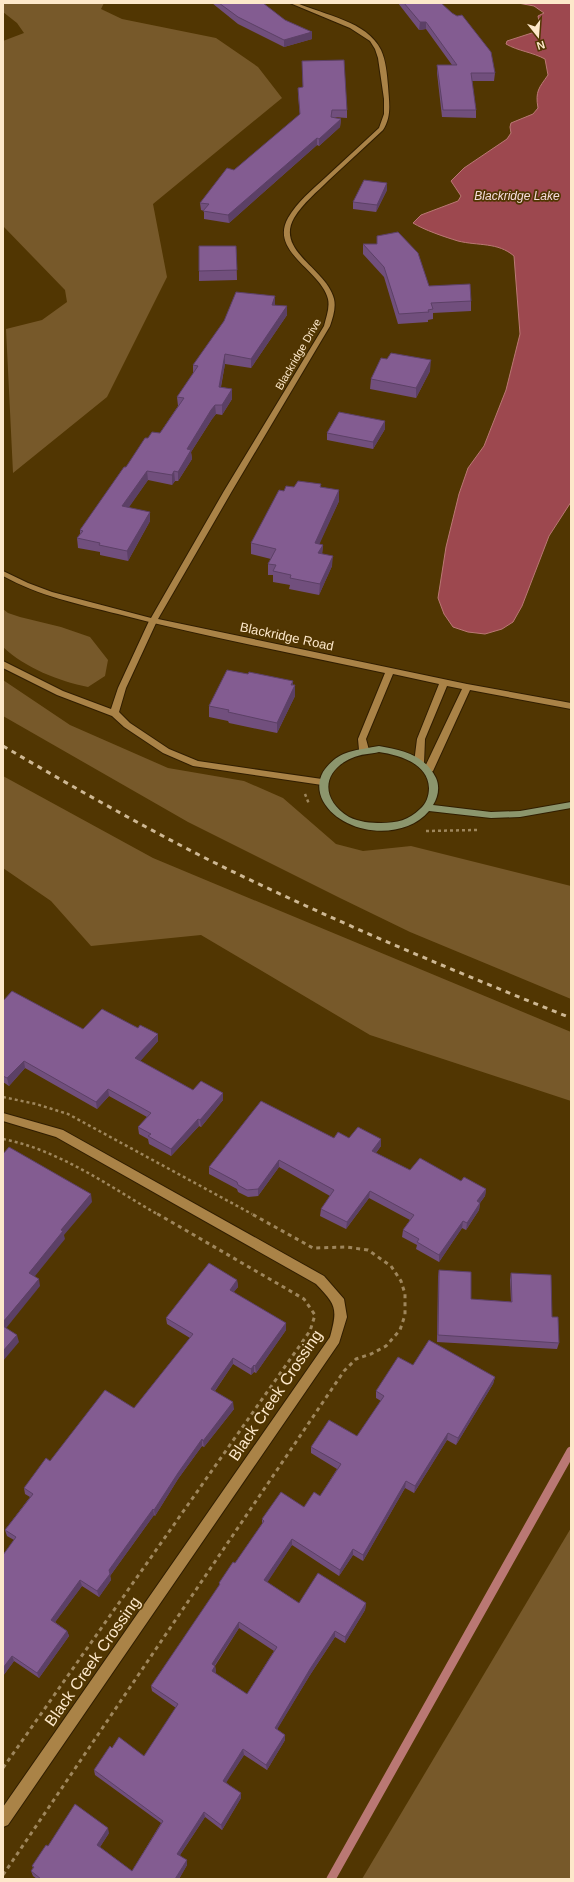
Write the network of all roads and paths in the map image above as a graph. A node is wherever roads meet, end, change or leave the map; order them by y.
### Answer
1 (293, 3) edge
2 (3, 573) edge
3 (152, 621) junction
4 (3, 664) edge
5 (390, 671) junction
6 (444, 682) junction
7 (467, 687) junction
8 (571, 706) edge
9 (115, 714) junction
10 (364, 750) junction
11 (419, 762) junction
12 (428, 771) junction
13 (322, 782) junction
14 (571, 805) edge
15 (428, 808) junction
16 (3, 1097) edge
17 (3, 1117) edge
18 (3, 1139) edge
19 (3, 1768) edge
20 (3, 1820) edge
21 (3, 1875) edge

1 - 3 street, Blackridge Drive
2 - 3 street, Blackridge Road
3 - 5 street, Blackridge Road
3 - 9 street, Blackridge Drive
4 - 9 street
5 - 6 street, Blackridge Road
5 - 10 street
6 - 7 street, Blackridge Road
6 - 11 street
7 - 8 street, Blackridge Road
7 - 12 street
9 - 13 street
10 - 11 street
10 - 13 street
11 - 12 street
12 - 15 street
13 - 15 street
14 - 15 street
16 - 21 path
17 - 20 street, Black Creek Crossing
18 - 19 path

